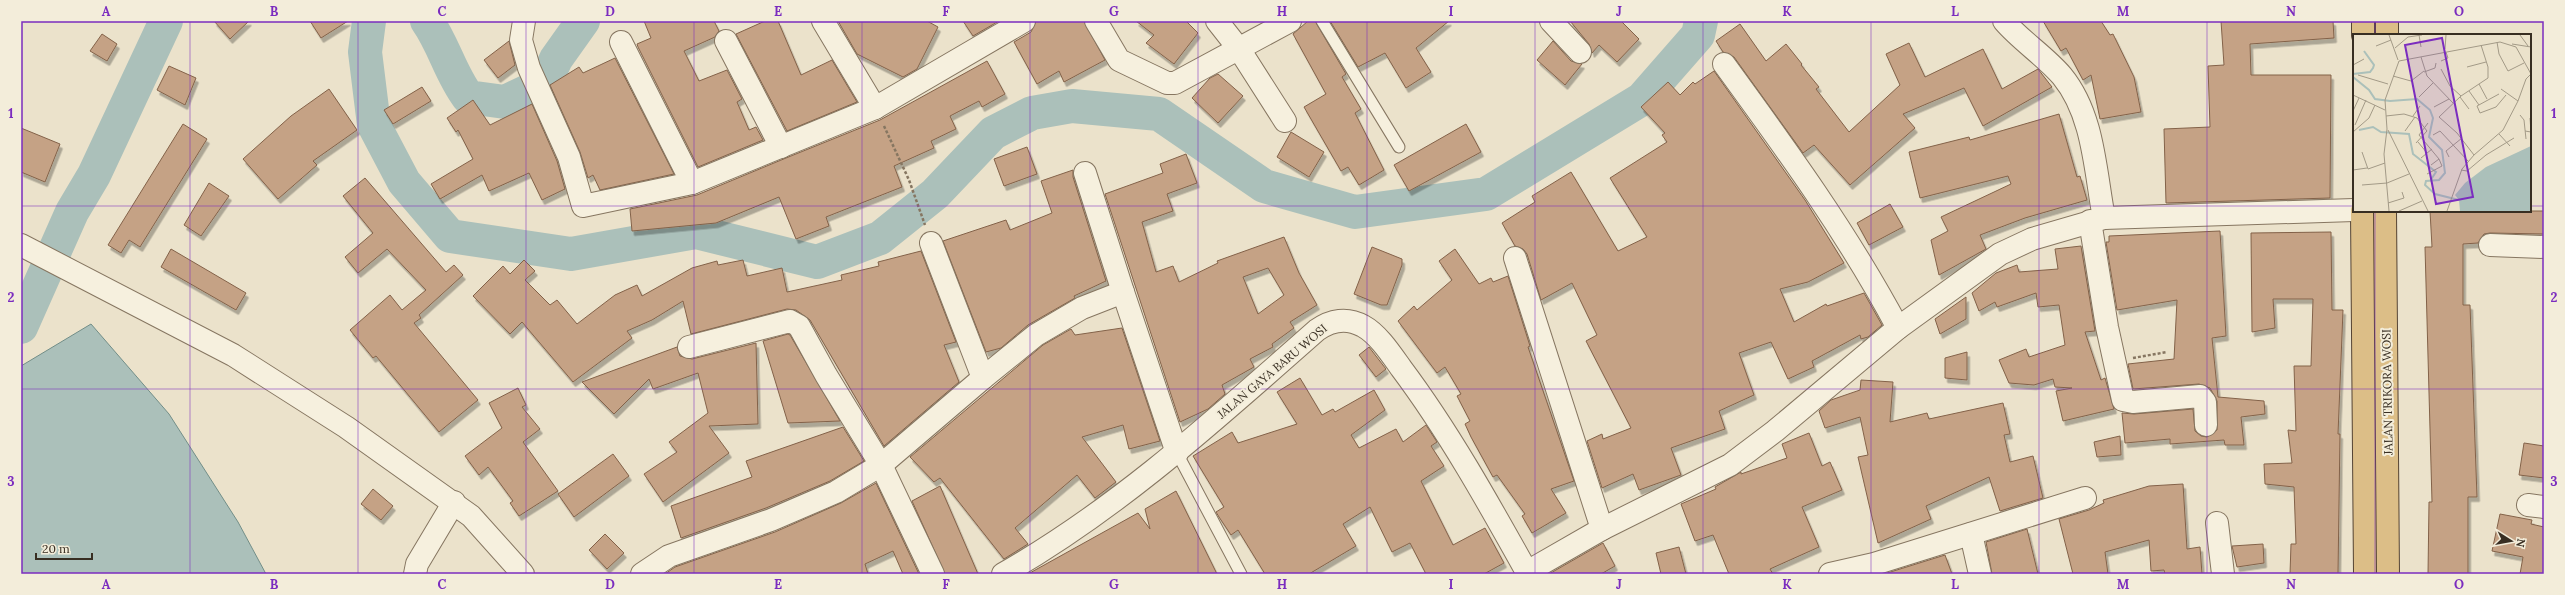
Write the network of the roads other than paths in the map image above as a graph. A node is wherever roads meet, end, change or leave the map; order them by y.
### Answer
1 (524, 21) edge
2 (823, 21) edge
3 (1024, 21) edge
4 (1096, 21) edge
5 (1217, 21) edge
6 (1290, 21) edge
7 (1322, 21) edge
8 (1551, 21) edge
9 (2004, 21) edge
10 (2364, 21) edge
11 (2387, 21) edge
12 (2363, 34) edge
13 (2387, 34) edge
14 (726, 41) dead end
15 (621, 42) dead end
16 (1239, 49) junction
17 (1580, 52) dead end
18 (1724, 64) dead end
19 (875, 108) junction
20 (1285, 121) dead end
21 (1399, 147) dead end
22 (781, 148) junction
23 (1085, 173) dead end
24 (692, 183) junction
25 (2353, 210) edge
26 (2362, 212) edge
27 (2385, 212) edge
28 (2097, 220) junction
29 (931, 243) road end
30 (21, 245) edge
31 (2490, 245) dead end
32 (2544, 247) edge
33 (1515, 258) dead end
34 (1123, 292) junction
35 (1898, 328) junction
36 (689, 347) dead end
37 (983, 378) junction
38 (2206, 425) dead end
39 (1177, 453) junction
40 (881, 466) junction
41 (2085, 498) dead end
42 (454, 502) junction
43 (2217, 523) dead end
44 (1602, 529) junction
45 (1971, 534) junction
46 (1877, 569) edge
47 (1527, 573) edge
48 (415, 574) edge
49 (523, 574) edge
50 (642, 574) edge
51 (933, 574) edge
52 (1003, 574) edge
53 (1241, 574) edge
54 (1830, 574) edge
55 (1980, 574) edge
56 (2223, 574) edge
57 (2365, 574) edge
58 (2388, 574) edge

1 - 24 street
2 - 19 street
3 - 19 street
4 - 16 street
5 - 16 street
6 - 16 street
7 - 21 lane
8 - 17 street
9 - 28 street
10 - 12 highway
11 - 13 highway
14 - 22 street
15 - 24 street
16 - 20 street
18 - 35 street
19 - 22 street
22 - 24 street
23 - 34 street
25 - 28 street
26 - 57 highway, JALAN TRIKORA WOSI
27 - 58 highway, JALAN TRIKORA WOSI
28 - 35 street
28 - 38 street
29 - 37 street
30 - 42 street
31 - 32 street
33 - 44 street
34 - 37 street
34 - 39 street
35 - 44 street
36 - 40 street
37 - 40 street
39 - 47 street, JALAN GAYA BARU WOSI
39 - 52 street, JALAN GAYA BARU WOSI
39 - 53 lane
40 - 50 street
40 - 51 street
41 - 45 street
42 - 48 street
42 - 49 street
43 - 56 street
44 - 47 street
45 - 46 street
45 - 55 street
46 - 54 street

